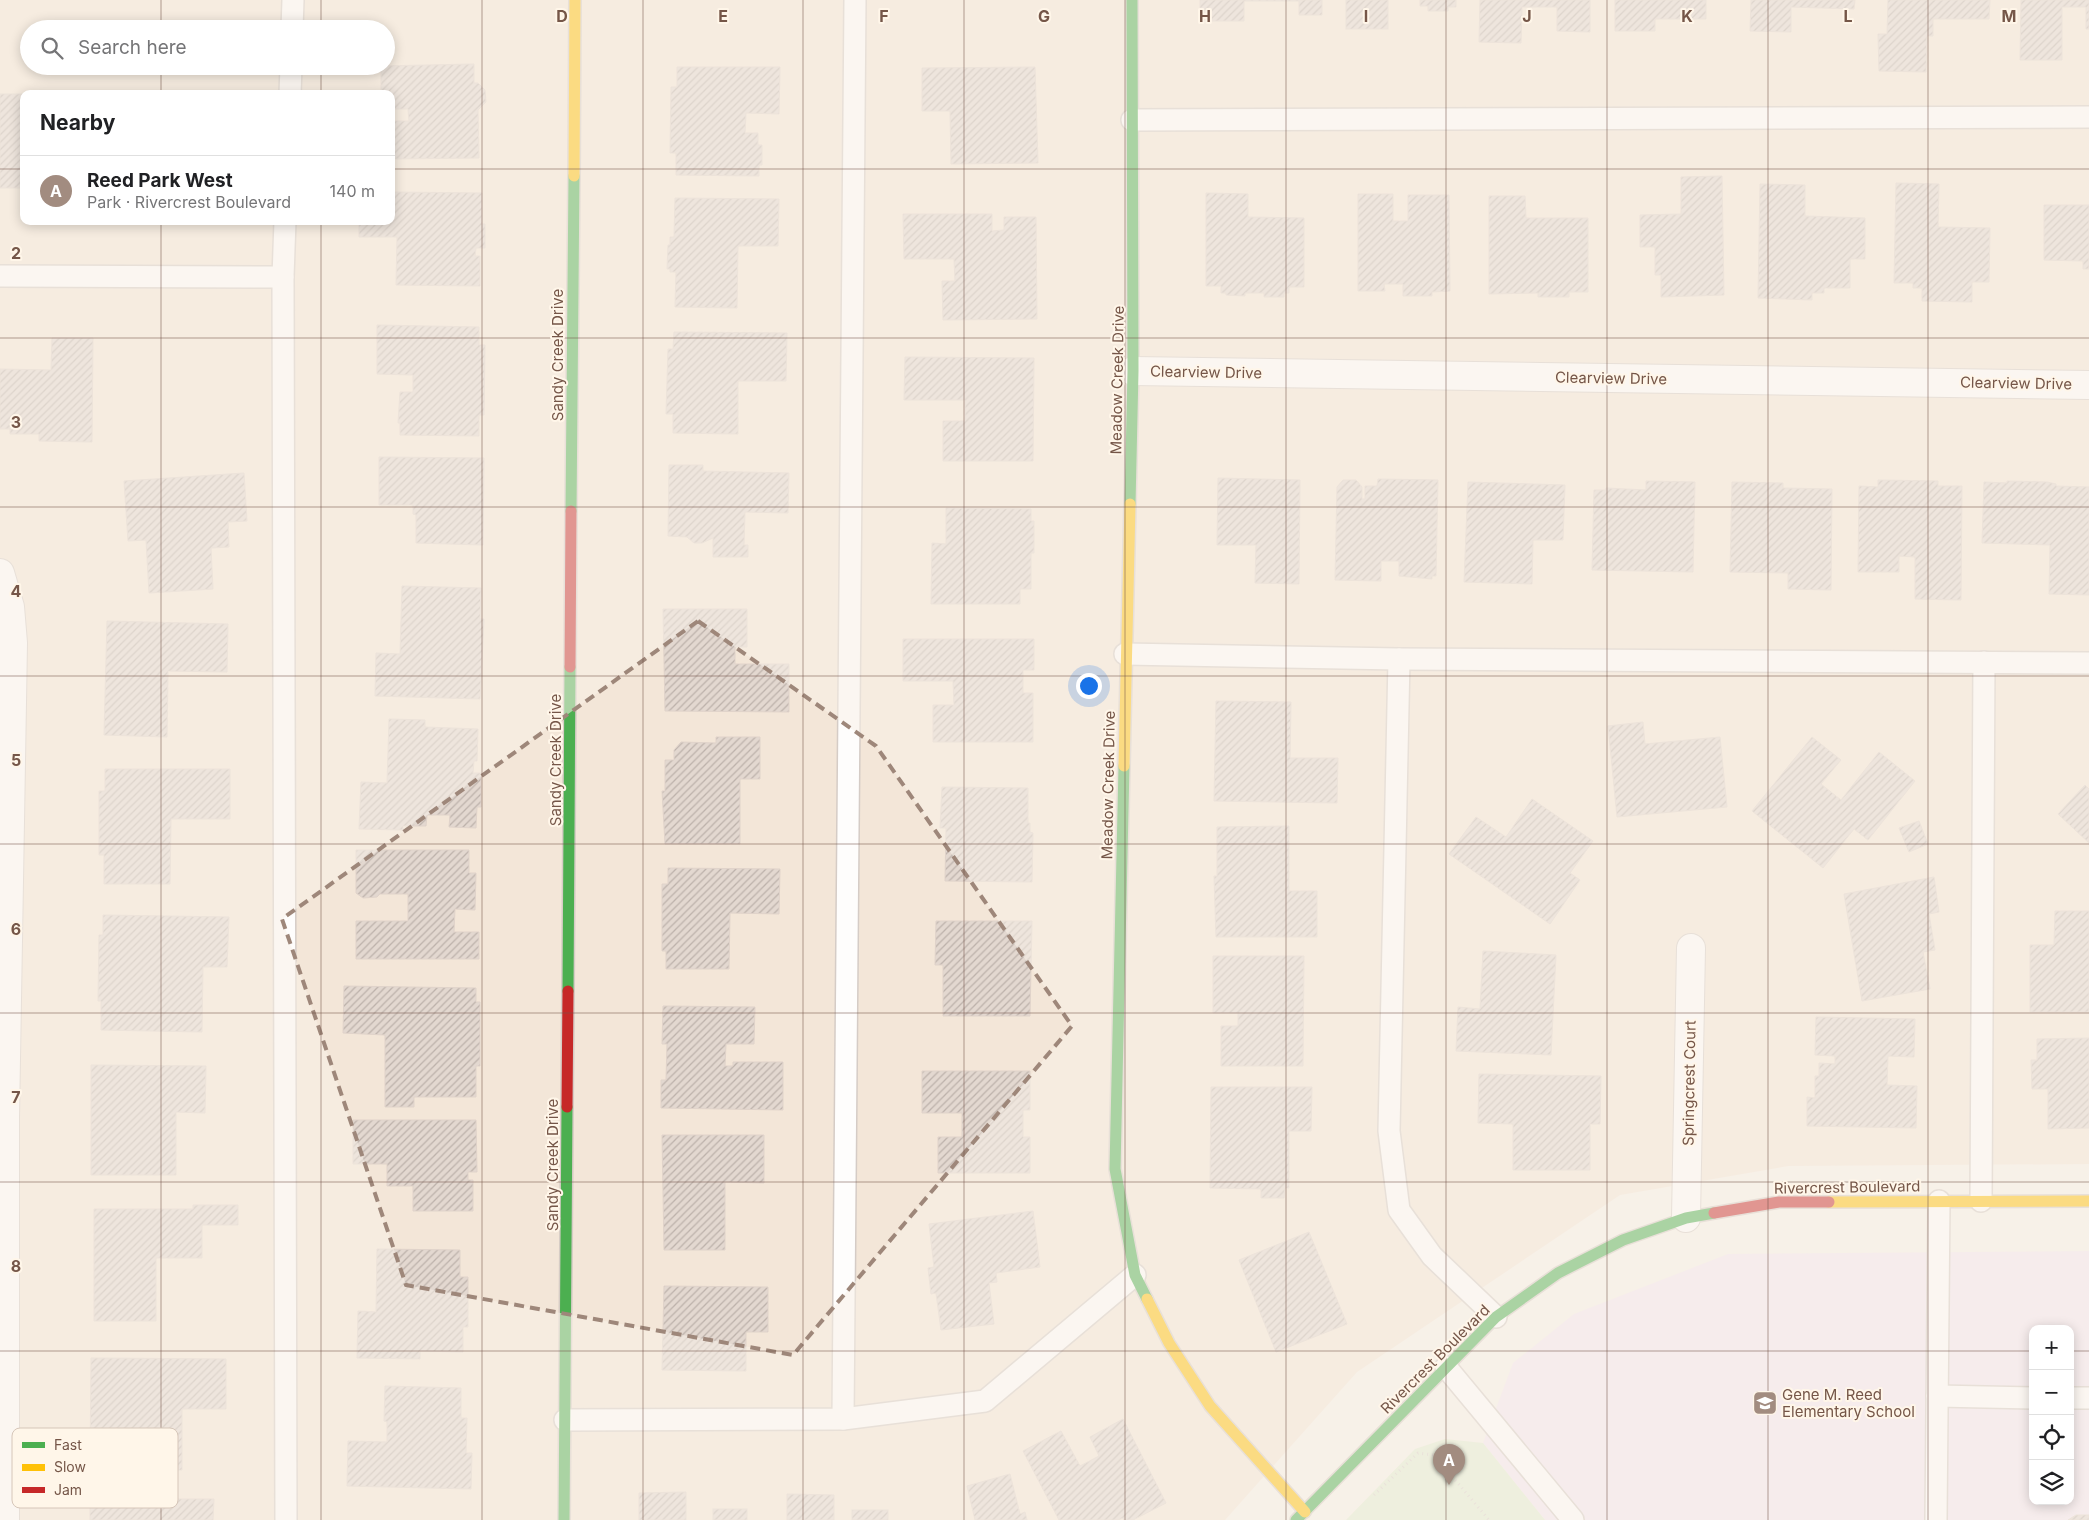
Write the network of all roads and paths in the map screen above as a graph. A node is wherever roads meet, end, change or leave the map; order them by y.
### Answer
1 (293, 0) edge
2 (575, 0) edge
3 (855, 0) edge
4 (1132, 0) edge
5 (292, 20) edge
6 (291, 75) edge
7 (290, 90) edge
8 (2089, 117) edge
9 (1132, 120) junction
10 (285, 225) edge
11 (0, 276) edge
12 (283, 277) junction
13 (1133, 371) junction
14 (2089, 384) edge
15 (0, 573) edge
16 (1126, 654) junction
17 (1399, 659) junction
18 (1984, 662) junction
19 (2089, 663) edge
20 (5, 844) edge
21 (1691, 948) dead end
22 (2, 1118) edge
23 (1939, 1201) junction
24 (1981, 1201) junction
25 (2089, 1201) edge
26 (1686, 1218) junction
27 (1135, 1275) junction
28 (1496, 1317) junction
29 (1446, 1367) junction
30 (1937, 1396) junction
31 (2029, 1398) edge
32 (2074, 1398) edge
33 (2089, 1398) edge
34 (2, 1415) edge
35 (565, 1420) junction
36 (843, 1420) junction
37 (1369, 1500) dead end
38 (1305, 1512) junction
39 (5, 1520) edge
40 (286, 1520) edge
41 (564, 1520) edge
42 (1296, 1520) edge
43 (1489, 1520) edge
44 (1574, 1520) edge
45 (1936, 1520) edge

1 - 5 lane
2 - 35 street, Sandy Creek Drive
3 - 36 lane
4 - 9 street, Meadow Creek Drive
6 - 7 lane
8 - 9 lane
9 - 13 street, Meadow Creek Drive
10 - 12 lane
11 - 12 lane
12 - 40 lane
13 - 14 street, Clearview Drive
13 - 16 street, Meadow Creek Drive
15 - 20 street
16 - 17 lane
16 - 27 street, Meadow Creek Drive
17 - 18 lane
17 - 28 lane
18 - 19 lane
18 - 24 lane
20 - 22 street
21 - 26 street, Springcrest Court
22 - 34 street
23 - 24 street, Rivercrest Boulevard
23 - 26 street, Rivercrest Boulevard
23 - 30 lane
24 - 25 street, Rivercrest Boulevard
26 - 28 street, Rivercrest Boulevard
27 - 36 lane
27 - 38 street, Meadow Creek Drive
28 - 29 street, Rivercrest Boulevard
29 - 38 street, Rivercrest Boulevard
29 - 44 lane
30 - 31 lane
30 - 45 lane
32 - 33 lane
34 - 39 street
35 - 36 lane
35 - 41 street, Sandy Creek Drive
37 - 43 path
38 - 42 street, Rivercrest Boulevard

